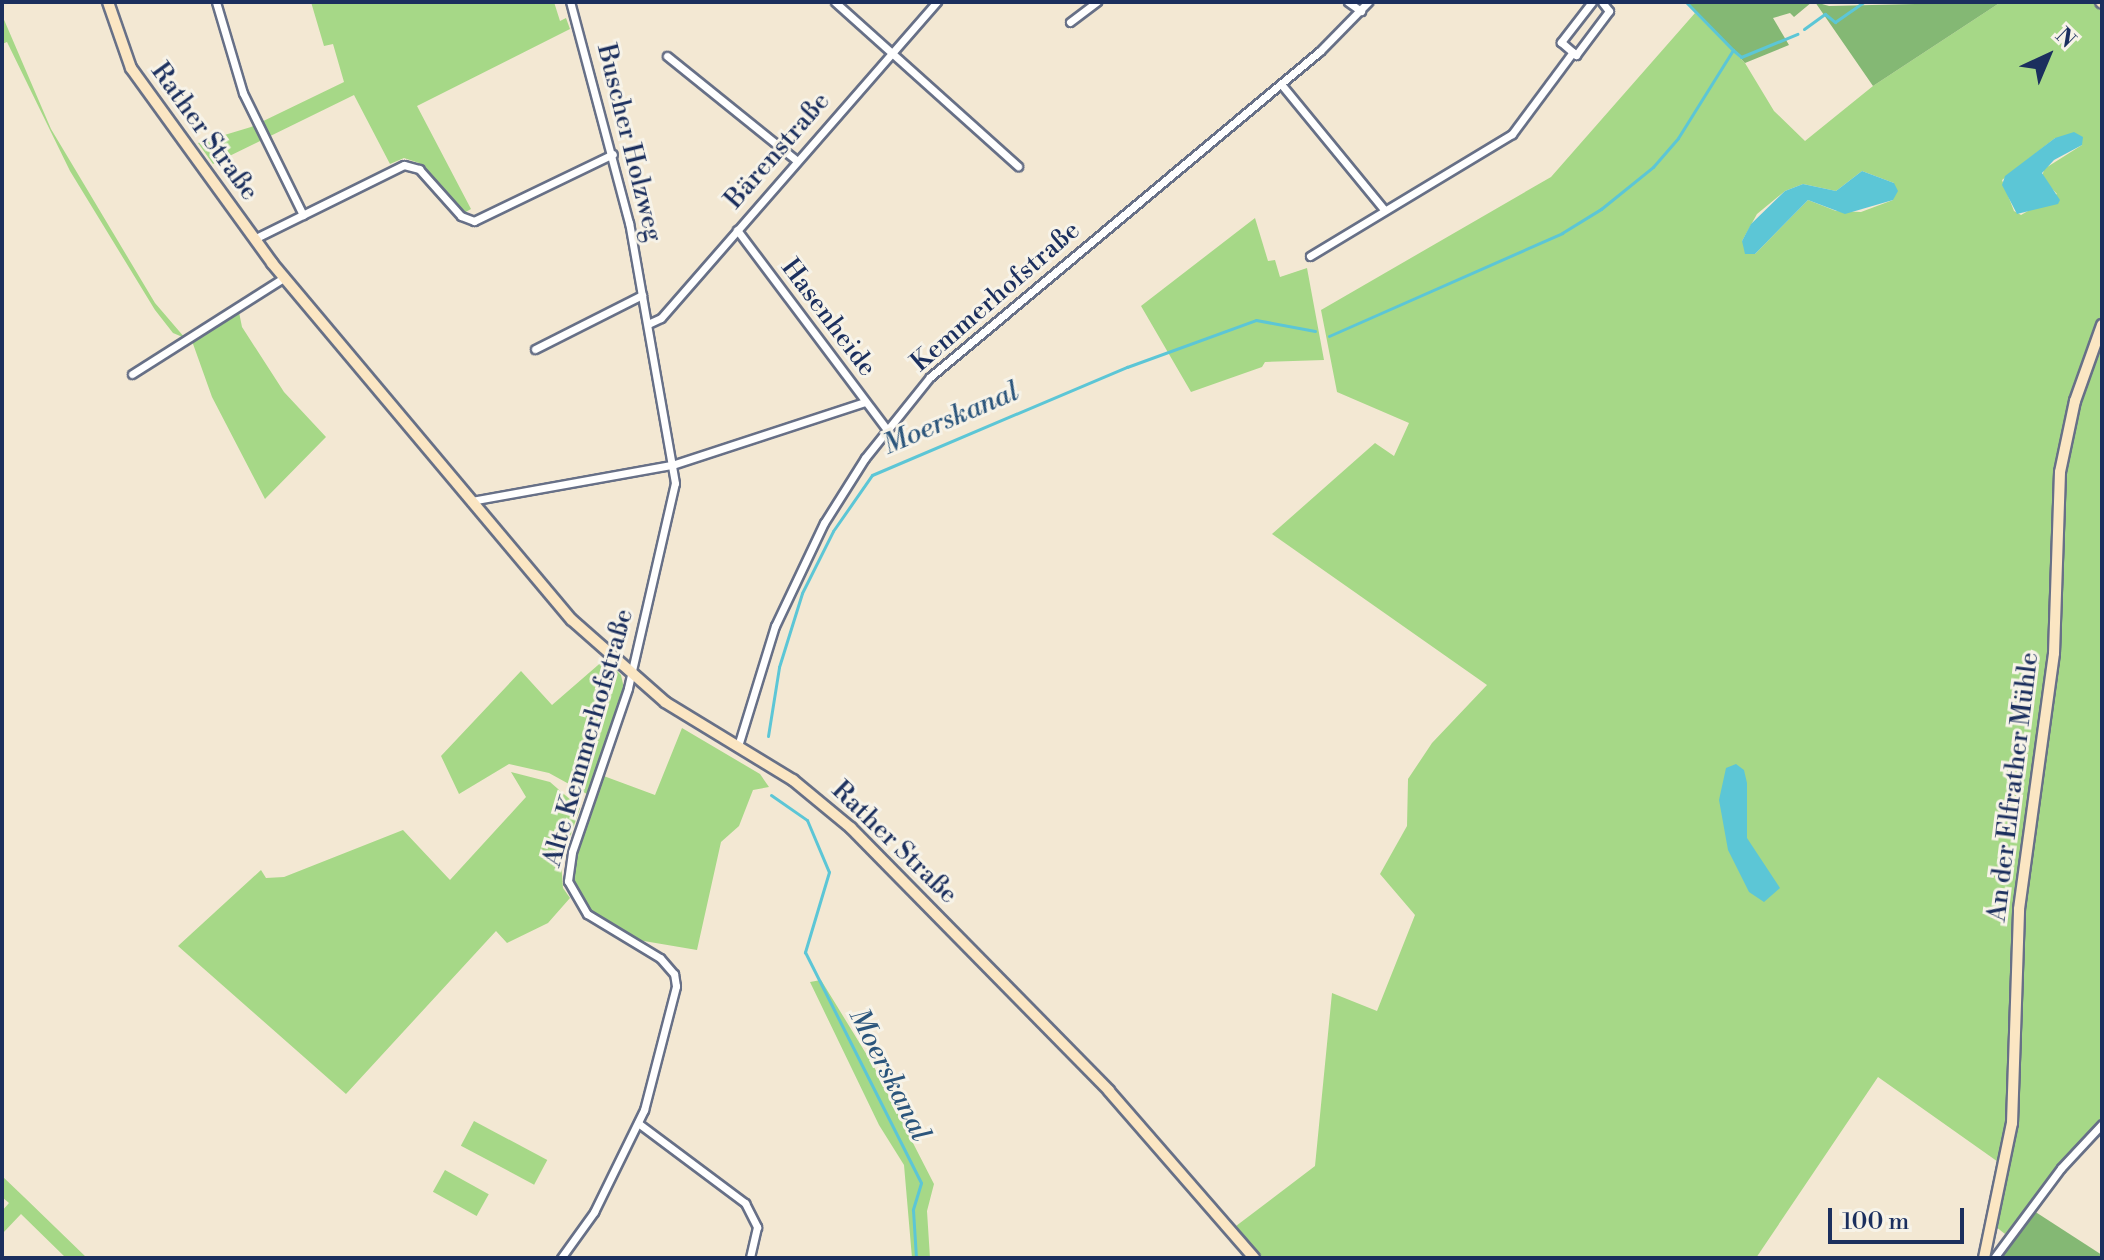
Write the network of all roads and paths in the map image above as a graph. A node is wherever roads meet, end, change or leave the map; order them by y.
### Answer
1 (108, 2) edge
2 (216, 2) edge
3 (570, 2) edge
4 (835, 2) edge
5 (937, 2) edge
6 (1097, 2) edge
7 (1348, 2) edge
8 (1368, 2) edge
9 (1592, 2) edge
10 (1602, 2) edge
11 (1361, 11) junction
12 (1070, 22) dead end
13 (1573, 52) junction
14 (889, 54) junction
15 (667, 56) dead end
16 (1281, 84) junction
17 (613, 154) junction
18 (797, 161) junction
19 (1018, 166) dead end
20 (1383, 208) junction
21 (303, 215) junction
22 (737, 230) junction
23 (254, 239) junction
24 (1310, 256) dead end
25 (283, 278) junction
26 (642, 295) junction
27 (648, 324) junction
28 (2102, 325) edge
29 (535, 349) dead end
30 (132, 374) dead end
31 (865, 402) junction
32 (887, 430) junction
33 (672, 465) junction
34 (471, 501) junction
35 (631, 676) junction
36 (738, 746) junction
37 (638, 1123) junction
38 (2102, 1124) edge
39 (561, 1258) edge
40 (750, 1258) edge
41 (1254, 1258) edge
42 (1984, 1258) edge
43 (1994, 1258) edge

1 - 23 street, Rather Straße
2 - 21 street
3 - 17 street, Buscher Holzweg
4 - 14 street
5 - 14 street, Bärenstraße
6 - 12 street
7 - 11 street
8 - 11 street, Kemmerhofstraße
9 - 13 street
10 - 13 street
11 - 16 street, Kemmerhofstraße
13 - 20 street
14 - 18 street, Bärenstraße
14 - 19 street
15 - 18 street
16 - 20 street
16 - 32 street, Kemmerhofstraße
17 - 21 street
17 - 26 street, Buscher Holzweg
18 - 22 street, Bärenstraße
20 - 24 street
21 - 23 street
22 - 27 street, Bärenstraße
22 - 31 street, Hasenheide
23 - 25 street, Rather Straße
25 - 30 street
25 - 34 street, Rather Straße
26 - 27 street, Buscher Holzweg
26 - 29 street
27 - 33 street, Buscher Holzweg
28 - 42 street, An der Elfrather Mühle
31 - 32 street, Hasenheide
31 - 33 street
32 - 36 street, Kemmerhofstraße
33 - 34 street
33 - 35 street, Alte Kemmerhofstraße
34 - 35 street, Rather Straße
35 - 36 street, Rather Straße
35 - 37 street, Alte Kemmerhofstraße
36 - 41 street, Rather Straße
37 - 39 street, Alte Kemmerhofstraße
37 - 40 street
38 - 43 street

